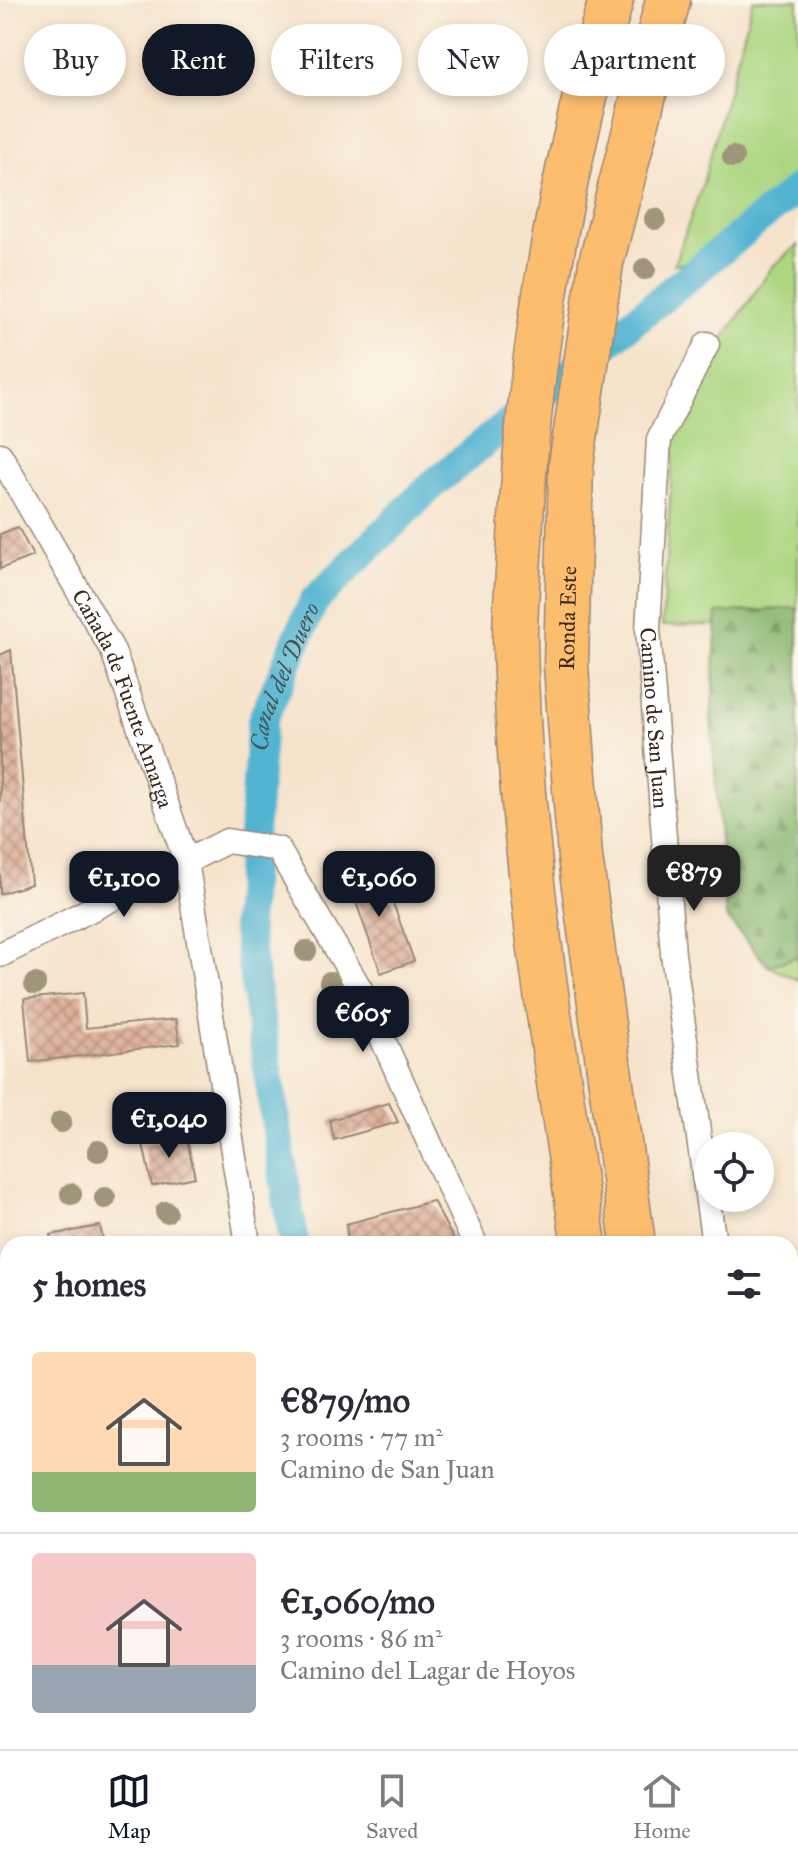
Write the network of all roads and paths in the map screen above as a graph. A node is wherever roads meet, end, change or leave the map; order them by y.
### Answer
1 (611, 0) edge
2 (668, 0) edge
3 (707, 344) dead end
4 (0, 455) edge
5 (186, 861) junction
6 (0, 955) edge
7 (247, 1236) edge
8 (471, 1236) edge
9 (583, 1236) edge
10 (632, 1236) edge
11 (713, 1236) edge

1 - 9 highway
2 - 10 highway, Ronda Este
3 - 11 street, Camino de San Juan
4 - 5 street, Cañada de Fuente Amarga
5 - 6 street
5 - 7 street, Cañada de Fuente Amarga
5 - 8 street

